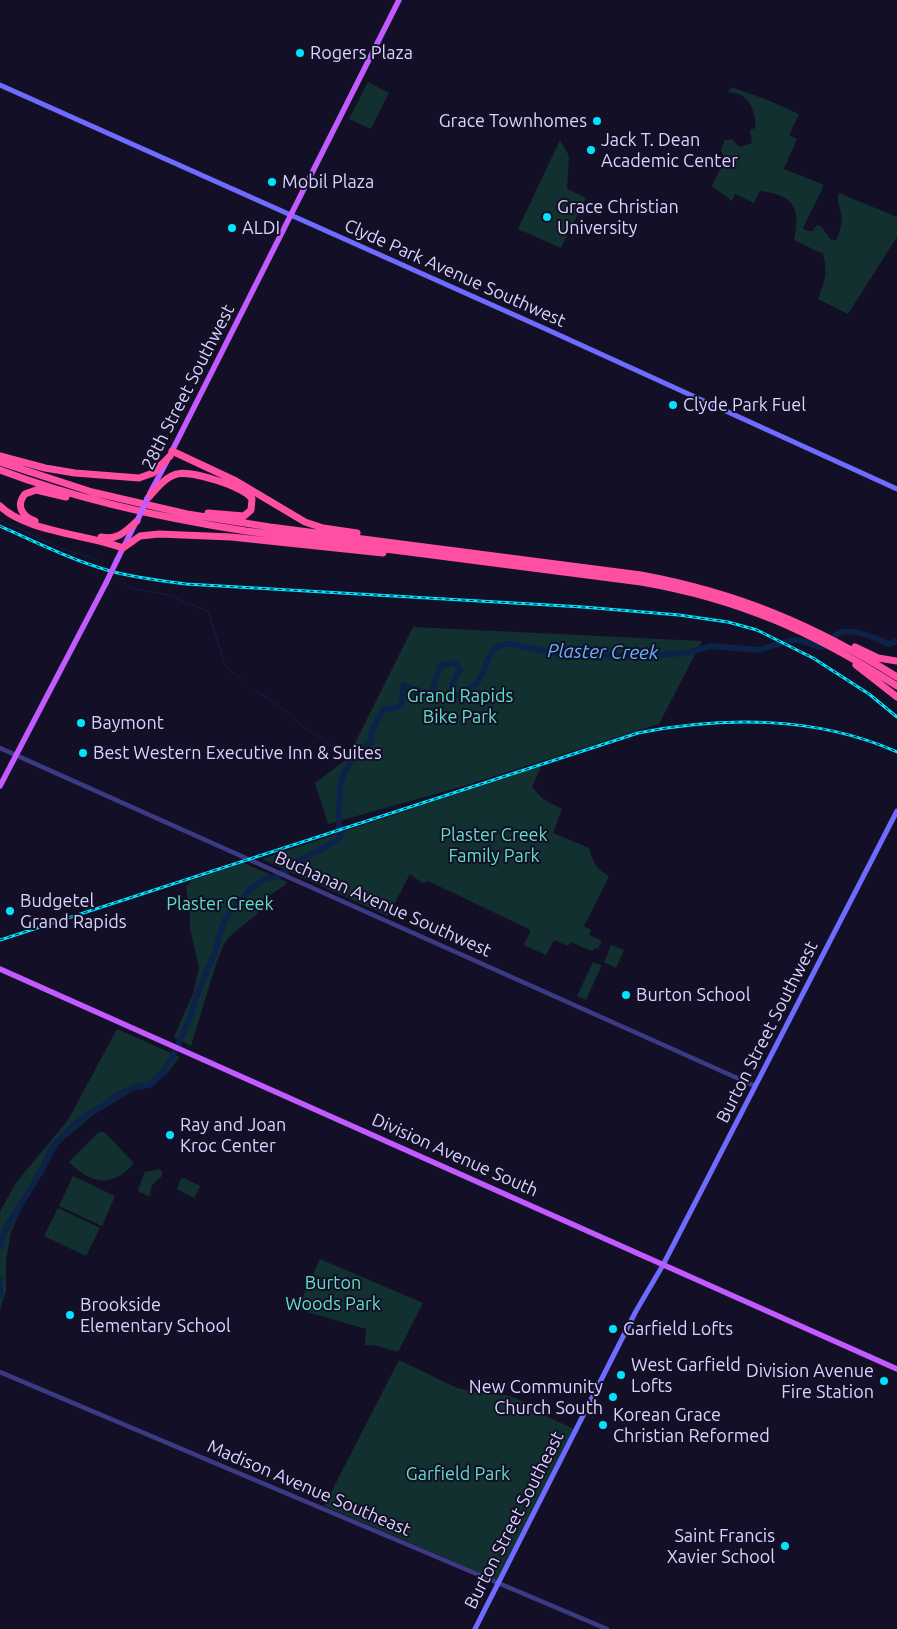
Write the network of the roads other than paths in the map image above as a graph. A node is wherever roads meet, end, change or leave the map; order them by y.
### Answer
1 (398, 0) edge
2 (0, 85) edge
3 (292, 216) junction
4 (171, 453) junction
5 (0, 456) edge
6 (0, 462) edge
7 (0, 470) edge
8 (897, 489) edge
9 (148, 499) junction
10 (98, 501) junction
11 (0, 506) edge
12 (166, 510) junction
13 (137, 520) junction
14 (123, 548) junction
15 (443, 549) junction
16 (454, 558) junction
17 (737, 602) junction
18 (840, 648) junction
19 (897, 661) edge
20 (897, 677) edge
21 (897, 686) edge
22 (897, 697) edge
23 (0, 748) edge
24 (16, 755) junction
25 (0, 786) edge
26 (897, 811) edge
27 (0, 969) edge
28 (755, 1086) junction
29 (663, 1266) junction
30 (897, 1369) edge
31 (0, 1372) edge
32 (498, 1583) junction
33 (475, 1629) edge
34 (607, 1629) edge

1 - 3 main road, 28th Street Southwest
2 - 3 main road, Clyde Park Avenue Southwest
3 - 4 main road, 28th Street Southwest
3 - 8 main road, Clyde Park Avenue Southwest
4 - 5 highway
4 - 9 main road, 28th Street Southwest
4 - 15 highway
6 - 12 highway
7 - 10 highway
9 - 12 highway
9 - 13 main road, 28th Street Southwest, bridge
10 - 13 highway
10 - 16 highway
11 - 14 highway
12 - 15 highway
13 - 14 main road, 28th Street Southwest
14 - 16 highway
14 - 24 main road, 28th Street Southwest, bridge
15 - 17 highway
16 - 17 highway
17 - 18 highway
18 - 19 highway
18 - 20 highway
18 - 21 highway
18 - 22 highway
23 - 24 street, Buchanan Avenue Southwest
24 - 25 main road, 28th Street Southwest
24 - 28 street, Buchanan Avenue Southwest
26 - 28 main road, Burton Street Southwest
27 - 29 main road, Division Avenue South
28 - 29 main road, Burton Street Southwest
29 - 30 main road, Division Avenue South
29 - 32 main road, Burton Street Southeast
31 - 32 street, Madison Avenue Southeast
32 - 33 main road, Burton Street Southeast
32 - 34 street, Madison Avenue Southeast

